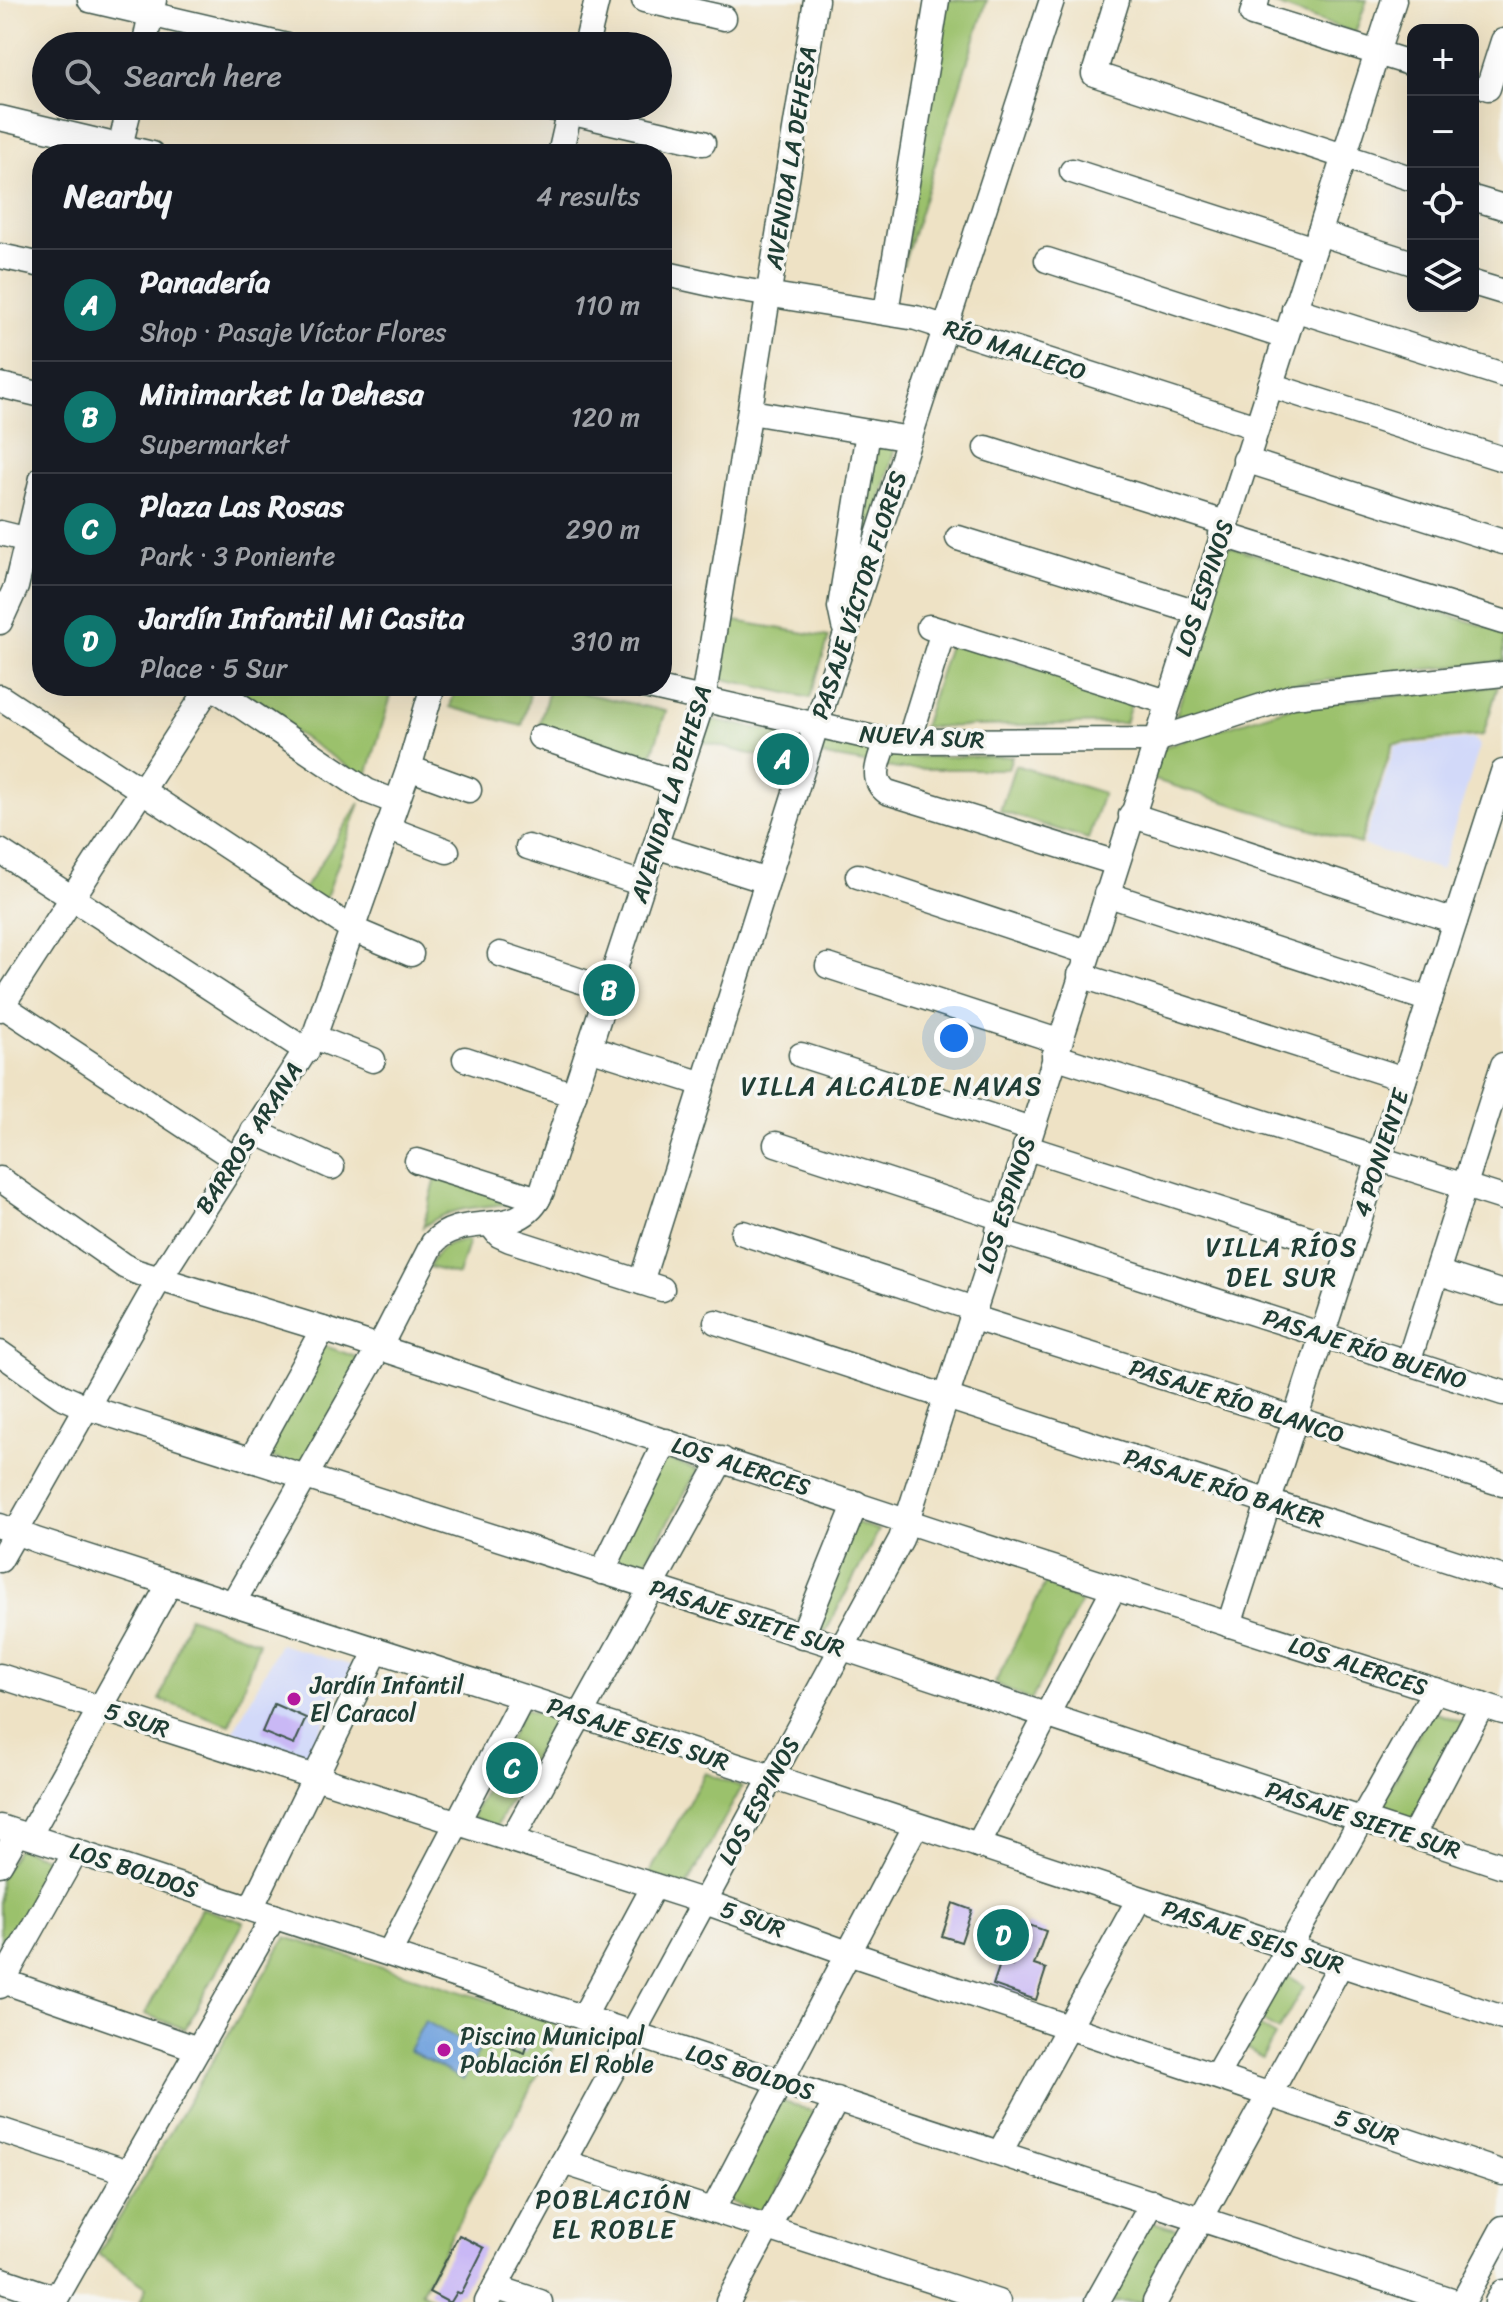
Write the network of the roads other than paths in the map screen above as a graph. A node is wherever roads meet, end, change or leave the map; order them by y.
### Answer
1 (90, 0) edge
2 (597, 0) edge
3 (644, 0) edge
4 (816, 0) edge
5 (937, 0) edge
6 (1052, 0) edge
7 (1117, 0) edge
8 (1394, 0) edge
9 (153, 7) edge
10 (1255, 7) edge
11 (724, 18) dead end
12 (147, 32) edge
13 (239, 32) edge
14 (589, 32) edge
15 (1503, 41) edge
16 (1377, 53) junction
17 (1407, 62) edge
18 (1488, 88) edge
19 (0, 118) edge
20 (126, 120) edge
21 (568, 120) edge
22 (613, 120) edge
23 (703, 143) dead end
24 (97, 144) edge
25 (120, 144) edge
26 (562, 144) edge
27 (1344, 157) junction
28 (1072, 171) dead end
29 (1407, 177) edge
30 (1479, 200) edge
31 (1503, 207) edge
32 (1316, 241) junction
33 (0, 256) edge
34 (1047, 260) dead end
35 (1407, 262) edge
36 (32, 263) edge
37 (672, 275) edge
38 (1479, 285) edge
39 (1503, 292) edge
40 (770, 294) junction
41 (1294, 309) junction
42 (886, 312) junction
43 (946, 329) junction
44 (1285, 337) junction
45 (1503, 375) edge
46 (0, 385) edge
47 (1270, 385) junction
48 (32, 393) edge
49 (751, 412) junction
50 (1256, 427) junction
51 (868, 432) junction
52 (910, 439) junction
53 (986, 448) dead end
54 (1503, 459) edge
55 (1245, 460) junction
56 (1223, 528) junction
57 (0, 533) edge
58 (958, 538) dead end
59 (1503, 542) edge
60 (32, 553) edge
61 (32, 556) edge
62 (1197, 612) junction
63 (0, 622) edge
64 (1503, 622) edge
65 (848, 628) junction
66 (1503, 674) edge
67 (672, 693) edge
68 (203, 696) edge
69 (225, 696) edge
70 (430, 696) edge
71 (0, 697) edge
72 (703, 700) junction
73 (1167, 702) junction
74 (816, 726) junction
75 (540, 737) dead end
76 (1156, 740) junction
77 (898, 741) junction
78 (409, 768) junction
79 (1503, 772) edge
80 (676, 783) junction
81 (142, 790) junction
82 (469, 790) dead end
83 (396, 802) junction
84 (1131, 815) junction
85 (387, 828) junction
86 (656, 846) junction
87 (528, 847) dead end
88 (0, 851) edge
89 (447, 851) dead end
90 (1116, 863) junction
91 (858, 876) dead end
92 (767, 881) junction
93 (643, 884) junction
94 (1106, 894) junction
95 (72, 898) junction
96 (1455, 921) junction
97 (352, 929) junction
98 (411, 954) dead end
99 (500, 954) dead end
100 (1083, 964) junction
101 (828, 966) dead end
102 (608, 990) junction
103 (1430, 1000) junction
104 (1, 1006) edge
105 (310, 1044) junction
106 (589, 1048) junction
107 (1056, 1048) junction
108 (801, 1055) dead end
109 (465, 1059) dead end
110 (373, 1060) dead end
111 (1503, 1065) edge
112 (1404, 1079) junction
113 (703, 1084) junction
114 (1499, 1091) edge
115 (574, 1095) junction
116 (253, 1131) junction
117 (1028, 1138) junction
118 (776, 1144) dead end
119 (1379, 1158) junction
120 (235, 1159) junction
121 (417, 1161) dead end
122 (332, 1167) dead end
123 (0, 1179) edge
124 (1465, 1186) junction
125 (1503, 1198) edge
126 (538, 1199) junction
127 (490, 1224) junction
128 (1000, 1225) junction
129 (743, 1233) dead end
130 (1349, 1251) junction
131 (1437, 1272) junction
132 (160, 1278) junction
133 (1503, 1293) edge
134 (972, 1313) junction
135 (716, 1322) dead end
136 (323, 1329) junction
137 (1322, 1335) junction
138 (379, 1348) junction
139 (0, 1353) edge
140 (1408, 1363) junction
141 (1503, 1393) edge
142 (946, 1397) junction
143 (86, 1407) junction
144 (1295, 1419) junction
145 (666, 1441) junction
146 (722, 1459) junction
147 (251, 1460) junction
148 (305, 1477) junction
149 (1503, 1484) edge
150 (856, 1503) junction
151 (1268, 1503) junction
152 (908, 1521) junction
153 (8, 1529) edge
154 (0, 1560) edge
155 (602, 1572) junction
156 (1503, 1578) edge
157 (170, 1583) junction
158 (651, 1587) junction
159 (1114, 1588) junction
160 (233, 1603) junction
161 (1229, 1625) junction
162 (802, 1636) junction
163 (843, 1648) junction
164 (377, 1650) junction
165 (0, 1676) edge
166 (1435, 1690) junction
167 (523, 1697) junction
168 (100, 1707) junction
169 (1492, 1708) edge
170 (581, 1715) junction
171 (1045, 1715) junction
172 (772, 1777) junction
173 (314, 1778) junction
174 (1362, 1819) junction
175 (457, 1821) junction
176 (916, 1825) junction
177 (16, 1832) edge
178 (1413, 1836) junction
179 (512, 1839) junction
180 (978, 1845) junction
181 (76, 1851) junction
182 (0, 1864) edge
183 (1503, 1866) edge
184 (654, 1886) junction
185 (1139, 1899) junction
186 (705, 1902) junction
187 (262, 1912) junction
188 (1288, 1949) junction
189 (389, 1953) junction
190 (848, 1953) junction
191 (1340, 1966) junction
192 (1, 1982) edge
193 (583, 2018) junction
194 (1503, 2018) edge
195 (1069, 2026) junction
196 (633, 2034) junction
197 (198, 2049) junction
198 (1216, 2076) junction
199 (781, 2081) junction
200 (1269, 2094) junction
201 (837, 2099) junction
202 (0, 2130) edge
203 (1000, 2152) junction
204 (563, 2162) junction
205 (128, 2172) junction
206 (1503, 2173) edge
207 (1153, 2202) junction
208 (713, 2210) junction
209 (1201, 2218) junction
210 (768, 2228) junction
211 (1503, 2228) edge
212 (0, 2279) edge
213 (1503, 2292) edge
214 (491, 2294) edge
215 (55, 2300) edge
216 (540, 2302) edge
217 (728, 2302) edge
218 (998, 2302) edge
219 (1097, 2302) edge
220 (1155, 2302) edge
221 (1455, 2302) edge
222 (1463, 2302) edge
223 (1497, 2302) edge

1 - 9 street
2 - 14 street
3 - 11 street
4 - 40 street, AVENIDA LA DEHESA
5 - 42 street
6 - 43 street, PASAJE VÍCTOR FLORES
7 - 27 street
8 - 16 street, LOS ESPINOS
9 - 12 street
9 - 13 street
10 - 16 street
15 - 18 street
16 - 17 street
16 - 27 street, LOS ESPINOS
19 - 24 street
20 - 25 street
21 - 26 street
22 - 23 street
27 - 29 street
27 - 32 street, LOS ESPINOS
28 - 32 street
30 - 31 street
32 - 35 street
32 - 41 street, LOS ESPINOS
33 - 36 street
34 - 44 street
37 - 40 street, RÍO MALLECO
38 - 39 street
40 - 42 street, RÍO MALLECO
40 - 49 street, AVENIDA LA DEHESA
41 - 44 street, LOS ESPINOS
41 - 45 street
42 - 43 street, RÍO MALLECO
43 - 50 street, RÍO MALLECO
43 - 52 street, PASAJE VÍCTOR FLORES
44 - 47 street, LOS ESPINOS
46 - 48 street
47 - 50 street, LOS ESPINOS
47 - 54 street
49 - 51 street
49 - 72 street, AVENIDA LA DEHESA
50 - 55 street, LOS ESPINOS
51 - 52 street
51 - 65 street
52 - 65 street, PASAJE VÍCTOR FLORES
53 - 56 street
55 - 56 street, LOS ESPINOS
55 - 59 street
56 - 62 street, LOS ESPINOS
56 - 64 street
57 - 60 street
58 - 62 street
61 - 63 street
62 - 73 street, LOS ESPINOS
65 - 74 street, PASAJE VÍCTOR FLORES
66 - 76 street, NUEVA SUR
67 - 72 street, NUEVA SUR
68 - 81 street
69 - 83 street
70 - 78 street, BARROS ARANA
71 - 81 street
72 - 74 street, NUEVA SUR
72 - 80 street, AVENIDA LA DEHESA
73 - 76 street, LOS ESPINOS
73 - 77 street
74 - 77 street, NUEVA SUR
74 - 92 street, PASAJE VÍCTOR FLORES
75 - 80 street
76 - 77 street, NUEVA SUR
76 - 84 street, LOS ESPINOS
77 - 90 street
78 - 82 street
78 - 83 street, BARROS ARANA
79 - 96 street, 4 PONIENTE
80 - 86 street, AVENIDA LA DEHESA
81 - 95 street
81 - 97 street
83 - 85 street, BARROS ARANA
84 - 90 street, LOS ESPINOS
84 - 96 street
85 - 89 street
85 - 97 street, BARROS ARANA
86 - 92 street
86 - 93 street, AVENIDA LA DEHESA
87 - 93 street
88 - 95 street
90 - 94 street, LOS ESPINOS
91 - 100 street
92 - 113 street, PASAJE VÍCTOR FLORES
93 - 102 street, AVENIDA LA DEHESA
94 - 100 street, LOS ESPINOS
94 - 103 street
95 - 104 street
95 - 105 street
96 - 103 street, 4 PONIENTE
97 - 98 street
97 - 105 street, BARROS ARANA
99 - 102 street
100 - 107 street, LOS ESPINOS
100 - 112 street
101 - 107 street
102 - 106 street, AVENIDA LA DEHESA
103 - 112 street, 4 PONIENTE
104 - 120 street
105 - 110 street
105 - 116 street, BARROS ARANA
106 - 113 street
106 - 115 street, AVENIDA LA DEHESA
107 - 117 street, LOS ESPINOS
107 - 119 street
108 - 117 street
109 - 115 street
111 - 114 street
112 - 119 street, 4 PONIENTE
113 - 127 street, PASAJE VÍCTOR FLORES
114 - 124 street
115 - 126 street, AVENIDA LA DEHESA
116 - 120 street, BARROS ARANA
116 - 122 street
117 - 128 street, LOS ESPINOS
117 - 130 street
118 - 128 street, PASAJE RÍO BUENO
119 - 124 street
119 - 130 street, 4 PONIENTE
120 - 132 street, BARROS ARANA
121 - 126 street
123 - 132 street, LOS ALERCES
124 - 125 street
124 - 131 street
126 - 127 street
127 - 138 street
128 - 134 street, LOS ESPINOS
128 - 137 street, PASAJE RÍO BUENO
129 - 134 street, PASAJE RÍO BLANCO
130 - 137 street, 4 PONIENTE
131 - 133 street
131 - 140 street
132 - 136 street, LOS ALERCES
132 - 143 street, BARROS ARANA
134 - 142 street, LOS ESPINOS
134 - 144 street, PASAJE RÍO BLANCO
135 - 142 street, PASAJE RÍO BAKER
136 - 138 street, LOS ALERCES
136 - 147 street
137 - 140 street, PASAJE RÍO BUENO
137 - 144 street, 4 PONIENTE
138 - 145 street, LOS ALERCES
138 - 148 street
139 - 143 street, PASAJE SIETE SUR
140 - 141 street, PASAJE RÍO BUENO
142 - 151 street, PASAJE RÍO BAKER
142 - 152 street, LOS ESPINOS
143 - 147 street, PASAJE SIETE SUR
143 - 153 street, BARROS ARANA
144 - 149 street, PASAJE RÍO BLANCO
144 - 151 street, 4 PONIENTE
145 - 146 street, LOS ALERCES
145 - 155 street
146 - 150 street, LOS ALERCES
146 - 158 street
147 - 148 street, PASAJE SIETE SUR
148 - 155 street, PASAJE SIETE SUR
148 - 160 street
150 - 152 street, LOS ALERCES
150 - 162 street
151 - 156 street, PASAJE RÍO BAKER
151 - 161 street, 4 PONIENTE
152 - 159 street, LOS ALERCES
152 - 163 street, LOS ESPINOS
153 - 154 street, BARROS ARANA
153 - 157 street, PASAJE SEIS SUR
155 - 158 street, PASAJE SIETE SUR
157 - 160 street, PASAJE SEIS SUR
157 - 168 street
158 - 162 street, PASAJE SIETE SUR
158 - 170 street
159 - 161 street, LOS ALERCES
159 - 171 street
160 - 164 street, PASAJE SEIS SUR
161 - 166 street, LOS ALERCES
162 - 163 street, PASAJE SIETE SUR
163 - 171 street, PASAJE SIETE SUR
163 - 172 street, LOS ESPINOS
164 - 167 street, PASAJE SEIS SUR
164 - 173 street
165 - 168 street, 5 SUR
166 - 169 street, LOS ALERCES
166 - 174 street
167 - 170 street, PASAJE SEIS SUR
167 - 175 street
168 - 173 street, 5 SUR
168 - 177 street
169 - 178 street
170 - 172 street, PASAJE SEIS SUR
170 - 179 street
171 - 174 street, PASAJE SIETE SUR
171 - 180 street
172 - 176 street, PASAJE SEIS SUR
172 - 186 street, LOS ESPINOS
173 - 175 street, 5 SUR
173 - 187 street
174 - 178 street, PASAJE SIETE SUR
174 - 188 street
175 - 179 street, 5 SUR
175 - 189 street
176 - 180 street, PASAJE SEIS SUR
176 - 190 street
177 - 181 street, LOS BOLDOS
177 - 182 street
178 - 183 street, PASAJE SIETE SUR
179 - 184 street, 5 SUR
180 - 185 street, PASAJE SEIS SUR
181 - 187 street, LOS BOLDOS
181 - 192 street
184 - 186 street, 5 SUR
184 - 193 street
185 - 188 street, PASAJE SEIS SUR
185 - 195 street
186 - 190 street, 5 SUR
186 - 196 street, LOS ESPINOS
187 - 189 street, LOS BOLDOS
187 - 197 street
188 - 191 street, PASAJE SEIS SUR
188 - 198 street
189 - 193 street, LOS BOLDOS
190 - 195 street, 5 SUR
190 - 199 street
191 - 194 street, PASAJE SEIS SUR
191 - 200 street
192 - 197 street
193 - 196 street, LOS BOLDOS
195 - 198 street, 5 SUR
195 - 203 street
196 - 199 street, LOS BOLDOS
196 - 204 street, LOS ESPINOS
197 - 205 street
198 - 200 street, 5 SUR
199 - 201 street, LOS BOLDOS
199 - 208 street
200 - 206 street, 5 SUR
200 - 209 street
201 - 203 street, LOS BOLDOS
201 - 210 street
202 - 205 street
203 - 207 street, LOS BOLDOS
204 - 208 street
204 - 214 street, LOS ESPINOS
205 - 215 street
207 - 209 street, LOS BOLDOS
207 - 219 street
208 - 210 street
209 - 220 street
209 - 221 street, LOS BOLDOS
210 - 217 street
210 - 218 street
211 - 222 street
212 - 215 street
213 - 223 street
214 - 216 street

